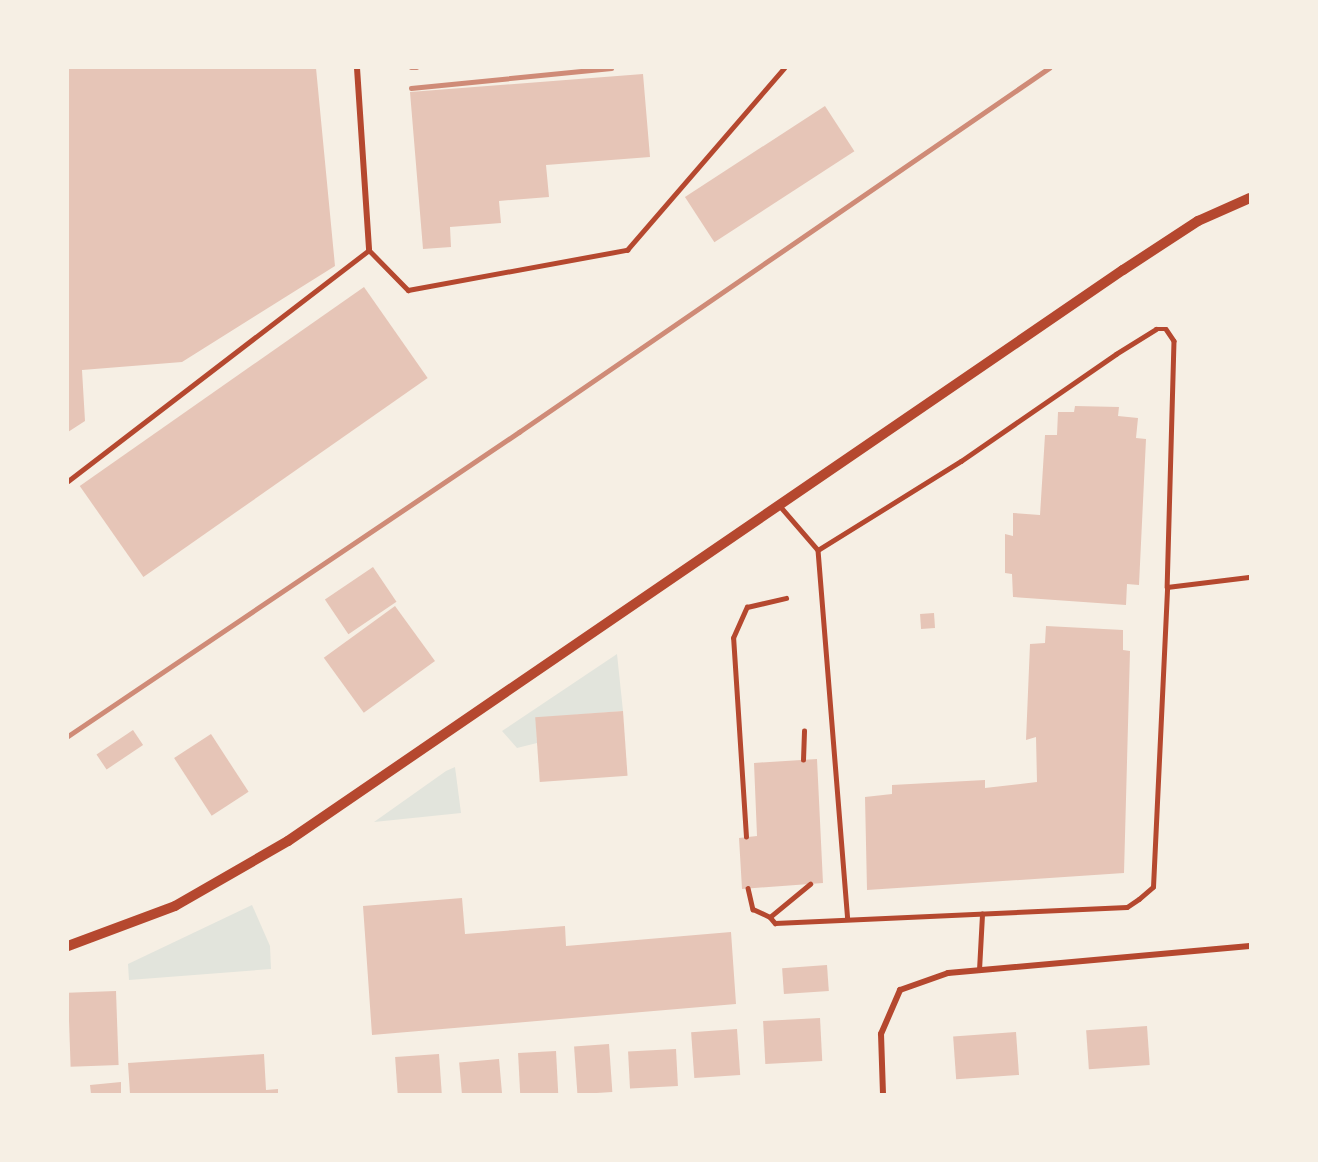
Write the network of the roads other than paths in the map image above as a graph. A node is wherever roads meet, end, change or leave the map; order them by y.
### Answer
1 (357, 68) edge
2 (784, 68) edge
3 (1251, 198) edge
4 (369, 250) junction
5 (68, 481) edge
6 (778, 503) junction
7 (819, 550) junction
8 (1251, 577) edge
9 (1167, 587) junction
10 (786, 598) dead end
11 (804, 731) dead end
12 (803, 759) dead end
13 (746, 837) dead end
14 (810, 884) dead end
15 (748, 888) dead end
16 (982, 914) junction
17 (770, 916) junction
18 (848, 919) junction
19 (68, 946) edge
20 (1251, 946) edge
21 (980, 970) junction
22 (883, 1095) edge

1 - 4 street
2 - 4 lane
3 - 6 street
4 - 5 lane
6 - 7 lane
6 - 19 street
7 - 9 lane
7 - 18 lane
8 - 9 lane
9 - 16 lane
10 - 13 lane
11 - 12 lane
14 - 17 lane
15 - 17 lane
16 - 18 lane
16 - 21 lane
17 - 18 lane
20 - 21 street
21 - 22 street

